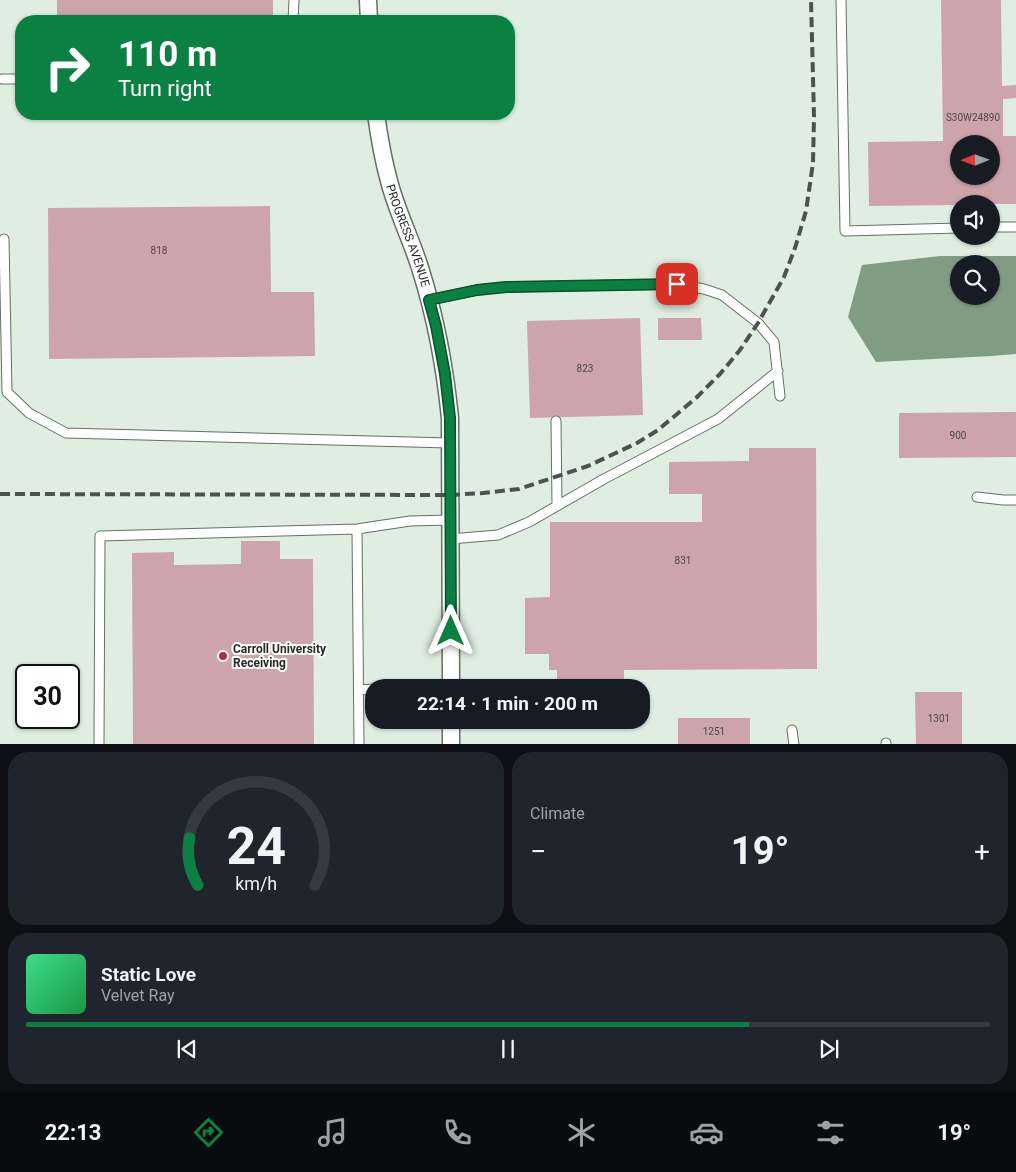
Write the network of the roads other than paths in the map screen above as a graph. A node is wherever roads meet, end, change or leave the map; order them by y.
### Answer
1 (294, 0) edge
2 (368, 0) edge
3 (841, 0) edge
4 (293, 15) edge
5 (368, 15) edge
6 (2, 79) dead end
7 (15, 79) edge
8 (377, 120) edge
9 (1000, 227) edge
10 (1016, 227) edge
11 (950, 228) edge
12 (4, 239) dead end
13 (429, 300) junction
14 (778, 371) junction
15 (780, 396) dead end
16 (556, 421) dead end
17 (450, 443) junction
18 (977, 497) dead end
19 (1016, 500) edge
20 (557, 506) junction
21 (450, 520) junction
22 (357, 529) junction
23 (450, 539) junction
24 (451, 679) edge
25 (359, 690) junction
26 (365, 690) edge
27 (451, 729) edge
28 (792, 730) dead end
29 (99, 744) edge
30 (359, 744) edge
31 (451, 744) edge
32 (794, 744) edge

1 - 4 lane
2 - 5 street
3 - 11 lane
6 - 7 lane
8 - 13 street, PROGRESS AVENUE
9 - 10 lane
12 - 17 lane
13 - 14 lane
13 - 17 street, PROGRESS AVENUE
14 - 15 lane
14 - 20 lane
16 - 20 lane
17 - 21 street, PROGRESS AVENUE
18 - 19 lane
20 - 23 lane
21 - 22 lane
21 - 23 street, PROGRESS AVENUE
22 - 25 lane
22 - 29 lane
23 - 24 street, PROGRESS AVENUE
25 - 26 lane
25 - 30 lane
27 - 31 street
28 - 32 lane

